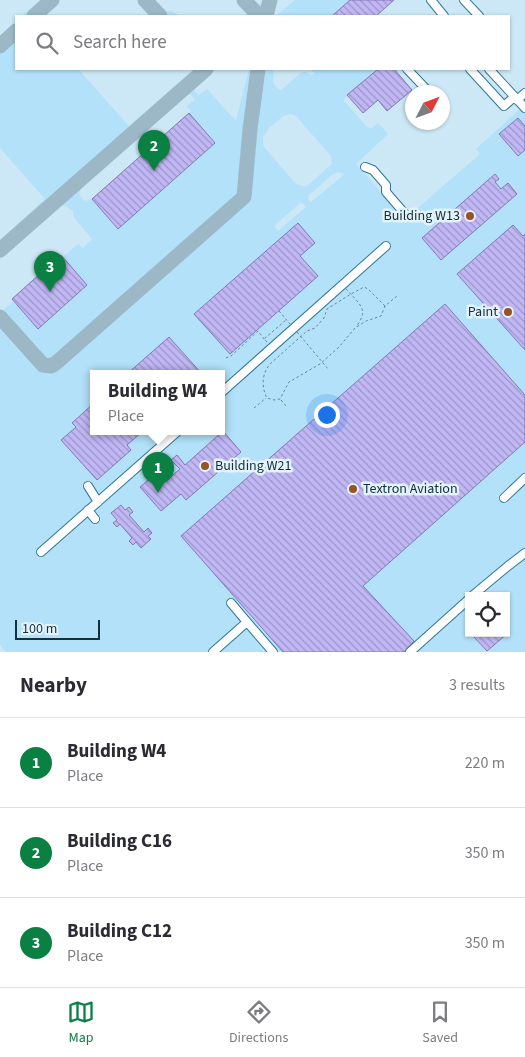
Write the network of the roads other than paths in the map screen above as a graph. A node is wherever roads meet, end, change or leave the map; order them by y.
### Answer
1 (431, 0) edge
2 (464, 0) edge
3 (443, 15) edge
4 (477, 15) edge
5 (408, 70) edge
6 (471, 70) edge
7 (491, 70) edge
8 (483, 82) junction
9 (422, 85) edge
10 (525, 93) edge
11 (516, 98) junction
12 (525, 108) edge
13 (365, 166) dead end
14 (406, 215) dead end
15 (386, 246) dead end
16 (225, 389) edge
17 (174, 435) edge
18 (525, 478) edge
19 (88, 486) dead end
20 (504, 498) dead end
21 (98, 502) junction
22 (88, 510) junction
23 (95, 519) dead end
24 (41, 552) dead end
25 (525, 552) edge
26 (477, 592) edge
27 (465, 603) edge
28 (231, 604) dead end
29 (247, 622) junction
30 (213, 652) edge
31 (273, 652) edge
32 (410, 652) edge

1 - 3 lane
2 - 4 lane
5 - 9 lane
6 - 8 lane
7 - 8 lane
7 - 11 lane
8 - 11 lane
10 - 11 lane
11 - 12 lane
13 - 14 lane
15 - 16 lane
17 - 21 lane
18 - 20 lane
19 - 21 lane
21 - 22 lane
22 - 23 lane
22 - 24 lane
25 - 26 lane
27 - 32 lane
28 - 29 lane
29 - 30 lane
29 - 31 lane

